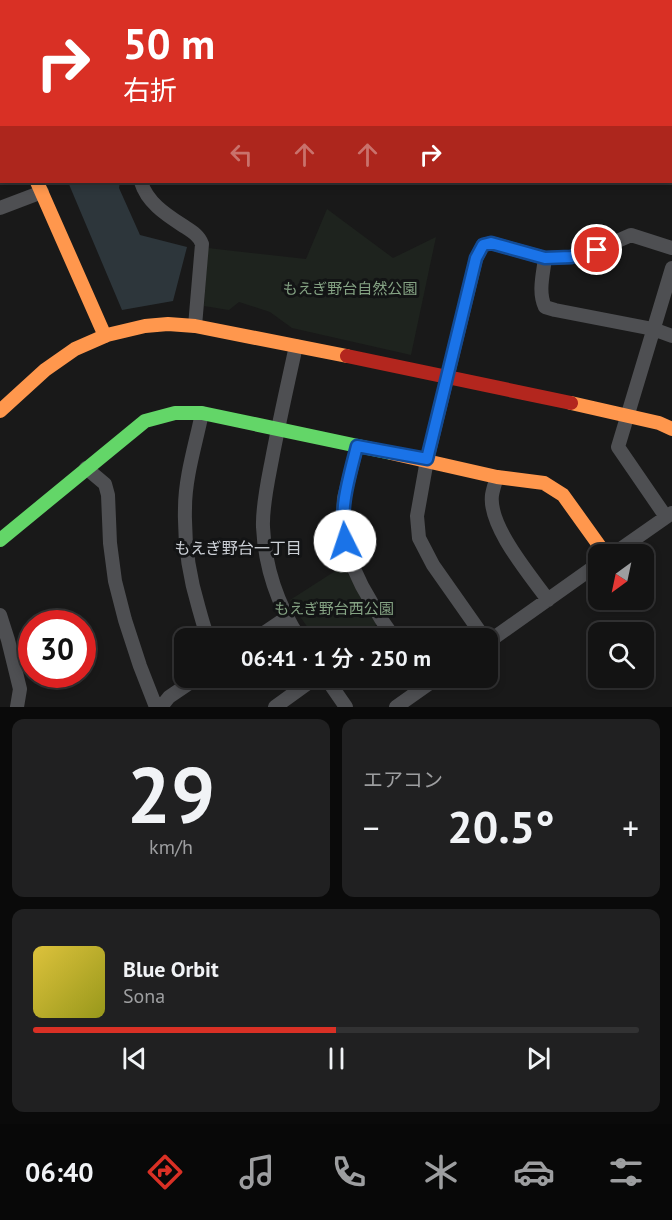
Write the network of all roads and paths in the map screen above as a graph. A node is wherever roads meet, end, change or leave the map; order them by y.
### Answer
1 (141, 183) edge
2 (40, 187) edge
3 (0, 208) edge
4 (672, 248) edge
5 (545, 258) junction
6 (672, 268) edge
7 (195, 326) junction
8 (653, 329) junction
9 (105, 336) junction
10 (672, 336) edge
11 (296, 346) junction
12 (447, 376) junction
13 (0, 411) edge
14 (202, 413) junction
15 (628, 415) junction
16 (278, 428) junction
17 (672, 429) edge
18 (357, 446) junction
19 (427, 459) junction
20 (86, 468) junction
21 (497, 477) junction
22 (669, 515) edge
23 (1, 538) edge
24 (598, 544) edge
25 (628, 544) edge
26 (588, 571) edge
27 (548, 600) junction
28 (0, 615) edge
29 (286, 618) junction
30 (204, 628) edge
31 (271, 628) edge
32 (293, 628) edge
33 (388, 628) edge
34 (478, 628) edge
35 (498, 634) edge
36 (182, 688) edge
37 (301, 688) edge
38 (333, 688) edge
39 (419, 688) edge
40 (17, 707) edge
41 (156, 707) edge
42 (161, 707) edge
43 (274, 707) edge
44 (346, 707) edge
45 (396, 707) edge

1 - 7 street
2 - 3 street
2 - 9 street
4 - 5 street
5 - 8 street
5 - 12 street
6 - 8 street
7 - 9 street
7 - 11 street
8 - 10 street
8 - 15 street
9 - 13 street
11 - 12 street
11 - 16 street
12 - 15 street
12 - 19 street
14 - 16 street
14 - 20 street
14 - 30 street
15 - 17 street
15 - 22 street
16 - 18 street
16 - 29 street
18 - 19 street
18 - 33 street
19 - 21 street
19 - 34 street
20 - 23 street
20 - 41 street
21 - 24 street
21 - 27 street
22 - 25 street
26 - 27 street
27 - 35 street
28 - 40 street
29 - 31 street
29 - 32 street
36 - 42 street
37 - 43 street
38 - 44 street
39 - 45 street

